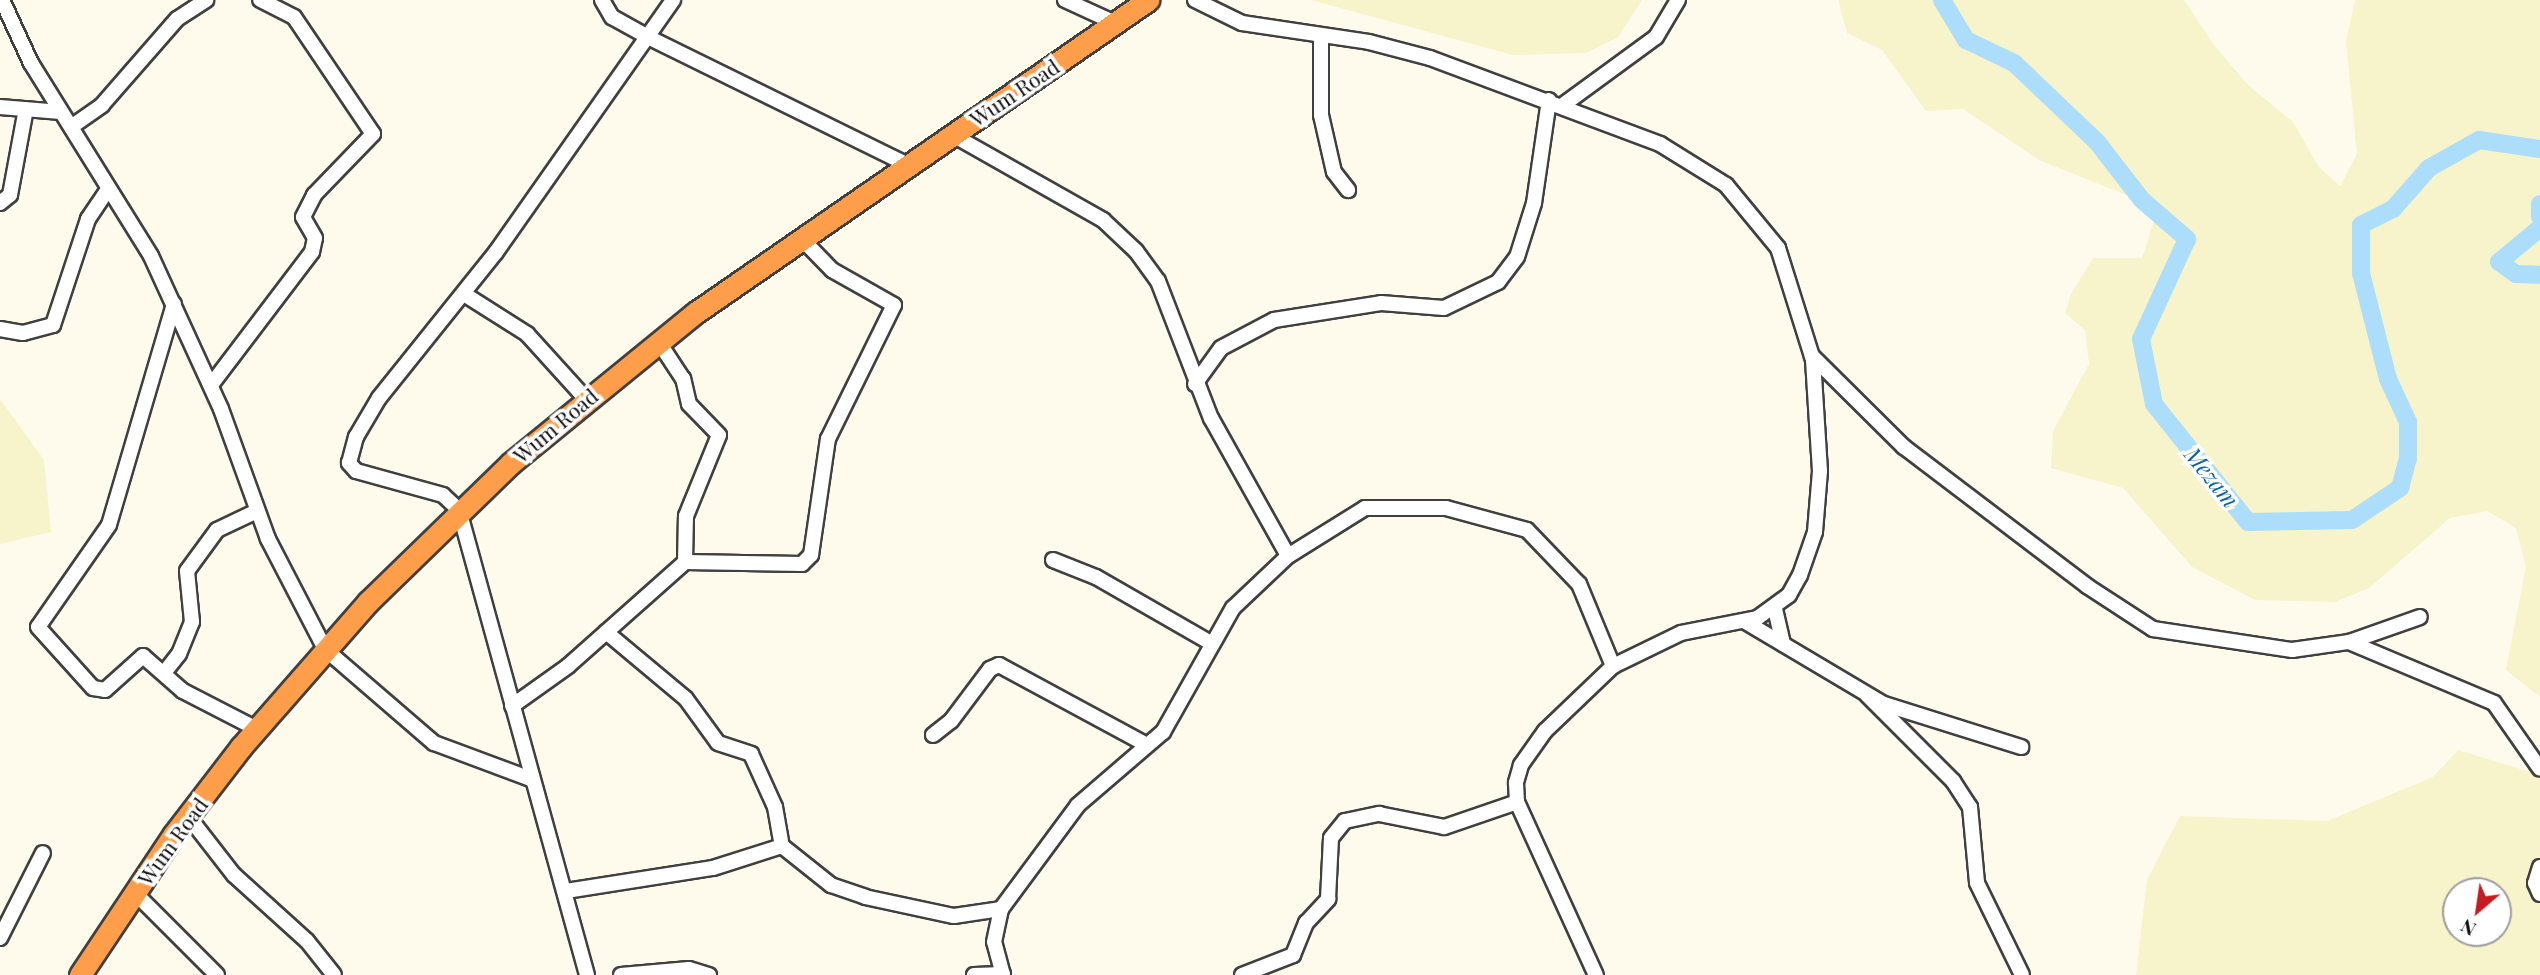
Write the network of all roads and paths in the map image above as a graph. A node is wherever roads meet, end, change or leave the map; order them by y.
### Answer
1 (2, 0) edge
2 (206, 0) edge
3 (260, 0) edge
4 (673, 0) edge
5 (1065, 0) edge
6 (1148, 0) edge
7 (1195, 0) edge
8 (1678, 0) edge
9 (602, 1) edge
10 (1115, 23) junction
11 (1321, 36) junction
12 (650, 38) junction
13 (1556, 102) junction
14 (0, 107) edge
15 (26, 109) junction
16 (61, 112) junction
17 (71, 127) junction
18 (951, 134) junction
19 (908, 166) junction
20 (108, 190) junction
21 (1348, 190) dead end
22 (0, 203) edge
23 (802, 239) junction
24 (464, 294) junction
25 (174, 304) junction
26 (0, 328) edge
27 (658, 341) junction
28 (1812, 356) junction
29 (1195, 384) junction
30 (211, 385) junction
31 (585, 398) junction
32 (459, 510) junction
33 (257, 511) junction
34 (1288, 556) junction
35 (1053, 560) dead end
36 (685, 562) junction
37 (1775, 609) junction
38 (2420, 617) dead end
39 (1744, 621) junction
40 (606, 632) junction
41 (1209, 642) junction
42 (2349, 642) junction
43 (1783, 644) junction
44 (325, 649) junction
45 (1613, 666) junction
46 (164, 673) junction
47 (1867, 695) junction
48 (512, 706) junction
49 (257, 729) junction
50 (933, 735) dead end
51 (1147, 745) junction
52 (2021, 747) dead end
53 (2540, 769) edge
54 (531, 779) junction
55 (1517, 802) junction
56 (188, 816) junction
57 (782, 846) junction
58 (43, 853) dead end
59 (2540, 867) edge
60 (566, 891) junction
61 (135, 893) junction
62 (2540, 894) edge
63 (1002, 909) junction
64 (1, 933) edge
65 (1002, 971) edge
66 (980, 974) edge
67 (80, 975) edge
68 (217, 975) edge
69 (334, 975) edge
70 (587, 975) edge
71 (621, 975) edge
72 (709, 975) edge
73 (1242, 975) edge
74 (1596, 975) edge
75 (2022, 975) edge

1 - 16 street
2 - 17 street
3 - 30 street
4 - 12 street
5 - 10 street
6 - 10 highway, Wum Road
7 - 11 street
8 - 13 street
9 - 12 street
10 - 18 highway, Wum Road
11 - 13 street
11 - 21 street
12 - 19 street
12 - 24 street
13 - 28 street
13 - 29 street
14 - 15 street
15 - 16 street
15 - 22 street
16 - 17 street
17 - 20 street
18 - 19 highway, Wum Road
18 - 29 street
19 - 23 highway, Wum Road
20 - 25 street
20 - 26 street
23 - 27 highway, Wum Road
23 - 36 street
24 - 31 street
24 - 32 street
25 - 30 street
25 - 46 street
27 - 31 highway, Wum Road
27 - 36 street
28 - 37 street
28 - 42 street
29 - 34 street
30 - 33 street
31 - 32 highway, Wum Road
32 - 44 highway, Wum Road
32 - 48 street
33 - 44 street
33 - 46 street
34 - 41 street
34 - 45 street
35 - 41 street
36 - 40 street
37 - 39 street
37 - 43 street
38 - 42 street
39 - 43 street
39 - 45 street
40 - 48 street
40 - 57 street
41 - 51 street
42 - 53 street
43 - 47 street
44 - 49 highway, Wum Road
44 - 54 street
45 - 55 street
46 - 49 street
47 - 52 street
47 - 75 street
48 - 54 street
49 - 56 highway, Wum Road
50 - 51 street
51 - 63 street
54 - 60 street
55 - 73 street
55 - 74 street
56 - 61 highway, Wum Road
56 - 69 street
57 - 60 street
57 - 63 street
58 - 64 street
59 - 62 street
60 - 70 street
61 - 67 highway, Wum Road
61 - 68 street
63 - 65 street
65 - 66 street
71 - 72 street

